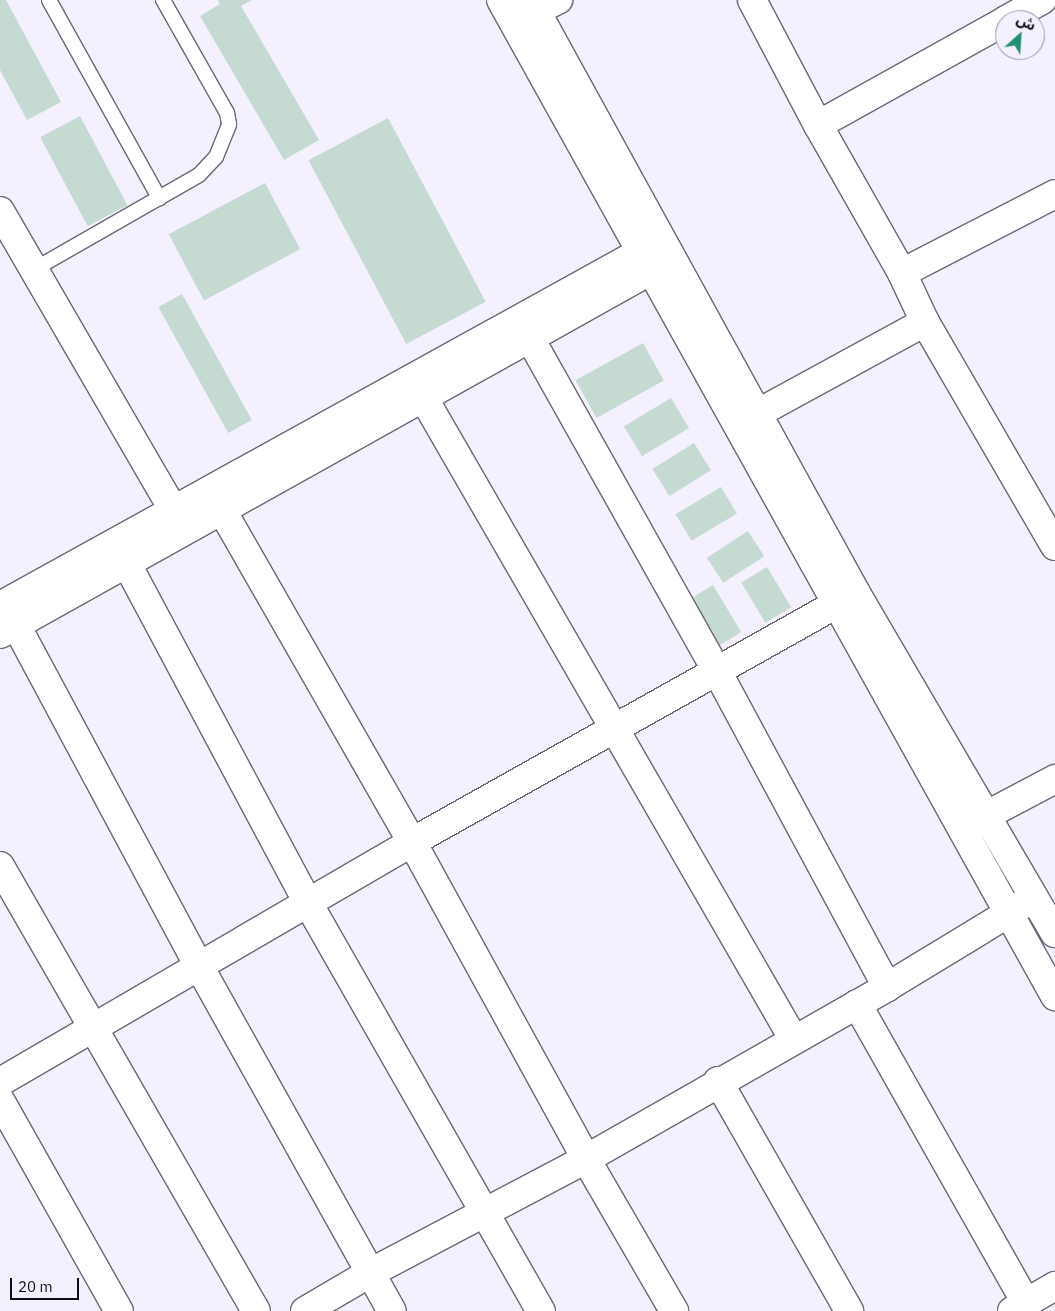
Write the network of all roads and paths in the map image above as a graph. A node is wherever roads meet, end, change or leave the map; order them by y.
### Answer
1 (49, 0) edge
2 (163, 0) edge
3 (501, 0) edge
4 (752, 0) edge
5 (1042, 0) edge
6 (541, 4) edge
7 (1024, 10) edge
8 (995, 26) edge
9 (818, 125) junction
10 (1055, 194) edge
11 (159, 198) junction
12 (0, 211) edge
13 (656, 256) junction
14 (33, 270) junction
15 (902, 273) junction
16 (925, 322) junction
17 (531, 340) junction
18 (423, 397) junction
19 (760, 412) junction
20 (173, 510) junction
21 (223, 512) junction
22 (1055, 546) edge
23 (127, 564) junction
24 (846, 599) junction
25 (5, 622) edge
26 (718, 673) junction
27 (617, 729) junction
28 (1055, 779) edge
29 (973, 821) junction
30 (412, 842) junction
31 (0, 866) edge
32 (1034, 897) junction
33 (308, 903) junction
34 (1008, 912) junction
35 (1055, 933) edge
36 (199, 966) junction
37 (887, 987) junction
38 (1055, 996) edge
39 (857, 1004) junction
40 (93, 1026) junction
41 (793, 1038) junction
42 (718, 1081) junction
43 (0, 1082) edge
44 (0, 1100) edge
45 (586, 1159) junction
46 (486, 1211) junction
47 (370, 1272) junction
48 (1055, 1286) edge
49 (1019, 1307) edge
50 (119, 1311) edge
51 (256, 1311) edge
52 (305, 1311) edge
53 (392, 1311) edge
54 (541, 1311) edge
55 (674, 1311) edge
56 (849, 1311) edge

1 - 11 lane
2 - 11 lane
3 - 13 street
4 - 9 street
5 - 7 street
6 - 13 street
8 - 9 street
9 - 15 street
10 - 15 street
11 - 14 lane
12 - 14 street
13 - 17 street
13 - 19 street
13 - 20 street
13 - 24 street
14 - 20 street
15 - 16 street
16 - 19 street
16 - 22 street
17 - 18 street
17 - 26 street
18 - 21 street
18 - 27 street
19 - 24 street
20 - 25 street
21 - 23 street
21 - 30 street
23 - 25 street
23 - 33 street
24 - 26 street
24 - 29 street
25 - 36 street
26 - 27 street
26 - 37 street
27 - 30 street
27 - 41 street
28 - 29 street
29 - 32 street
29 - 34 street
30 - 33 street
30 - 45 street
31 - 40 street
32 - 34 street
32 - 35 street
33 - 36 street
33 - 46 street
34 - 37 street
34 - 38 street
36 - 40 street
36 - 47 street
37 - 39 street
39 - 41 street
39 - 49 street
40 - 43 street
40 - 51 street
41 - 42 street
42 - 45 street
42 - 56 street
44 - 50 street
45 - 46 street
45 - 55 street
46 - 47 street
46 - 54 street
47 - 52 street
47 - 53 street
48 - 49 street

